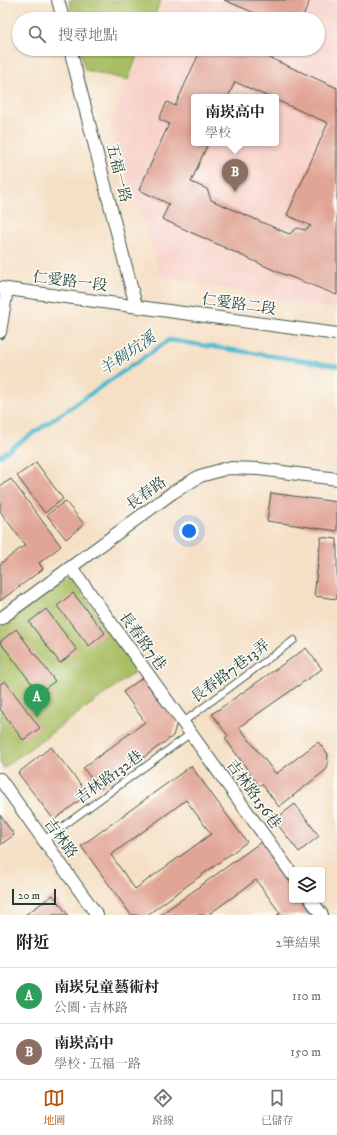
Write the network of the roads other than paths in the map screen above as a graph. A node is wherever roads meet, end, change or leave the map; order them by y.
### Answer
1 (58, 0) edge
2 (61, 12) edge
3 (72, 56) edge
4 (4, 289) edge
5 (136, 306) junction
6 (0, 332) edge
7 (337, 334) edge
8 (337, 479) edge
9 (71, 567) junction
10 (0, 620) edge
11 (294, 640) dead end
12 (182, 723) junction
13 (190, 734) junction
14 (0, 779) edge
15 (44, 840) junction
16 (289, 870) edge
17 (313, 903) edge
18 (97, 915) edge
19 (322, 915) edge

1 - 2 street
3 - 5 street, 五福一路
4 - 5 street, 仁愛路一段
4 - 6 street
5 - 7 street, 仁愛路二段
8 - 9 street, 長春路
9 - 10 street, 長春路
9 - 12 street, 長春路7巷
11 - 12 lane, 長春路7巷13弄
12 - 13 street, 長春路7巷
13 - 15 lane, 吉林路132巷
13 - 16 street, 吉林路156巷
14 - 15 street, 吉林路
15 - 18 street, 吉林路
17 - 19 street

